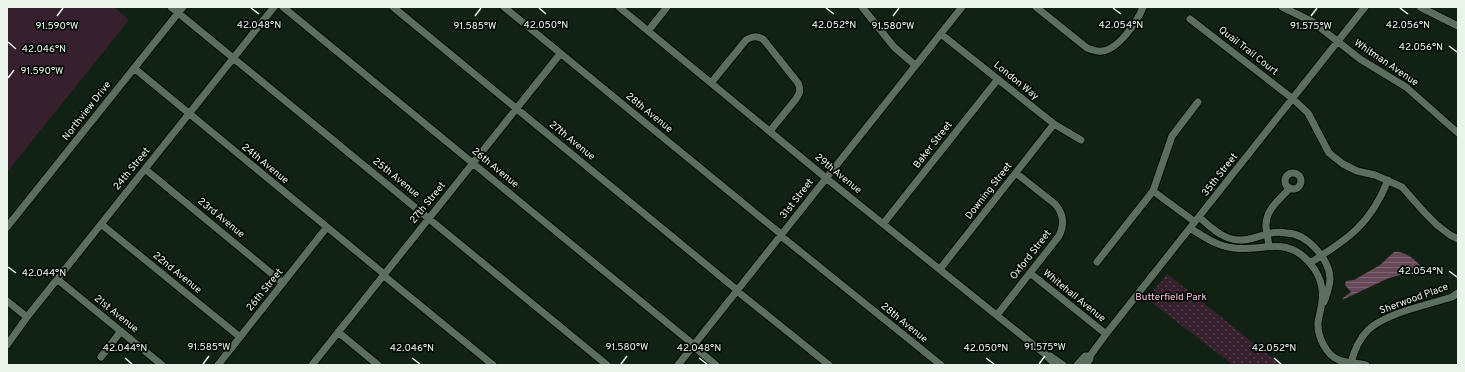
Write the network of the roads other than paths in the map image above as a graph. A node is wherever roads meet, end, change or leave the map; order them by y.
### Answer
1 (171, 7) edge
2 (274, 7) edge
3 (283, 7) edge
4 (393, 7) edge
5 (504, 7) edge
6 (619, 7) edge
7 (667, 7) edge
8 (962, 7) edge
9 (1036, 7) edge
10 (1143, 7) edge
11 (1282, 7) edge
12 (1365, 7) edge
13 (1420, 7) edge
14 (864, 8) edge
15 (181, 10) edge
16 (1190, 19) dead end
17 (1458, 26) edge
18 (648, 31) junction
19 (941, 34) junction
20 (1338, 42) junction
21 (560, 54) junction
22 (234, 58) junction
23 (916, 65) junction
24 (134, 68) junction
25 (998, 79) junction
26 (711, 83) junction
27 (1293, 99) junction
28 (1198, 102) dead end
29 (516, 108) junction
30 (189, 114) junction
31 (1054, 124) junction
32 (770, 131) junction
33 (1458, 134) edge
34 (1081, 140) dead end
35 (473, 163) junction
36 (145, 169) junction
37 (1016, 173) junction
38 (826, 178) junction
39 (1388, 180) junction
40 (1290, 188) dead end
41 (1153, 191) junction
42 (428, 218) junction
43 (1195, 223) junction
44 (101, 224) junction
45 (883, 224) junction
46 (7, 227) edge
47 (327, 227) junction
48 (1268, 234) junction
49 (781, 235) junction
50 (1458, 239) edge
51 (1269, 246) junction
52 (1322, 255) junction
53 (1097, 262) dead end
54 (1310, 263) junction
55 (940, 269) junction
56 (1030, 273) junction
57 (384, 275) junction
58 (57, 279) junction
59 (283, 283) junction
60 (737, 290) junction
61 (1458, 293) edge
62 (7, 301) edge
63 (1320, 312) junction
64 (997, 315) junction
65 (27, 317) junction
66 (121, 331) junction
67 (338, 332) junction
68 (1106, 334) junction
69 (240, 337) junction
70 (7, 345) edge
71 (693, 346) junction
72 (1046, 355) junction
73 (1090, 356) junction
74 (101, 357) dead end
75 (1351, 363) junction
76 (162, 365) edge
77 (218, 365) edge
78 (312, 365) edge
79 (378, 365) edge
80 (493, 365) edge
81 (607, 365) edge
82 (678, 365) edge
83 (716, 365) edge
84 (829, 365) edge
85 (941, 365) edge
86 (1055, 365) edge
87 (1064, 365) edge
88 (1077, 365) edge
89 (1086, 365) edge
90 (1366, 365) edge

1 - 15 street, 25th Avenue
2 - 22 street, 24th Street
3 - 35 street, 26th Avenue
4 - 29 street, 27th Avenue
5 - 21 street, 28th Avenue
6 - 18 street, 29th Avenue
7 - 18 street
8 - 19 street, 31st Street
9 - 10 street
11 - 20 street, Whitman Avenue
12 - 20 street, 35th Street
13 - 17 street
14 - 23 street
15 - 22 street, 25th Avenue
15 - 24 street, Northview Drive
16 - 27 street, Quail Trail Court
18 - 26 street, 29th Avenue
19 - 23 street, 31st Street
19 - 25 street, London Way
20 - 27 street, 35th Street
20 - 33 street, Whitman Avenue
21 - 29 street, 27th Street
21 - 49 street, 28th Avenue
22 - 30 street, 24th Street
22 - 42 street, 25th Avenue
23 - 38 street, 31st Street
24 - 30 street, 24th Avenue
24 - 46 street, Northview Drive
25 - 31 street, London Way
25 - 45 street, Baker Street
26 - 32 street, 29th Avenue
26 - 32 street
27 - 39 street, Quail Trail Court
27 - 43 street, 35th Street
28 - 41 street
29 - 35 street, 27th Street
29 - 60 street, 27th Avenue
30 - 36 street, 24th Street
30 - 47 street, 24th Avenue
31 - 34 street, London Way
31 - 37 street, Downing Street
32 - 38 street, 29th Avenue
35 - 42 street, 27th Street
35 - 71 street, 26th Avenue
36 - 44 street, 24th Street
36 - 59 street, 23rd Avenue
37 - 55 street, Downing Street
37 - 56 street, Oxford Street
38 - 45 street, 29th Avenue
38 - 49 street, 31st Street
39 - 50 street, Quail Trail Court
39 - 52 street
40 - 48 street
41 - 43 street
41 - 53 street
42 - 57 street, 27th Street
42 - 81 street, 25th Avenue
43 - 48 street
43 - 51 street
43 - 68 street, 35th Street
44 - 58 street, 24th Street
44 - 69 street, 22nd Avenue
45 - 55 street, 29th Avenue
47 - 57 street, 24th Avenue
47 - 59 street, 26th Street
48 - 51 street
48 - 52 street
49 - 60 street, 31st Street
49 - 85 street, 28th Avenue
51 - 54 street
52 - 54 street
52 - 63 street
54 - 63 street
55 - 64 street, 29th Avenue
56 - 64 street, Oxford Street
56 - 68 street, Whitehall Avenue
57 - 67 street, 27th Street
57 - 80 street, 24th Avenue
58 - 65 street, 24th Street
58 - 66 street, 21st Avenue
59 - 69 street, 26th Street
60 - 71 street, 31st Street
60 - 84 street, 27th Avenue
61 - 75 street, Sherwood Place
62 - 65 street
63 - 75 street
64 - 72 street, 29th Avenue
65 - 70 street, 24th Street
66 - 74 street
66 - 76 street, 21st Avenue
67 - 78 street, 27th Street
67 - 79 street
68 - 73 street, 35th Street
69 - 77 street, 26th Street
71 - 82 street, 31st Street
71 - 83 street, 26th Avenue
72 - 86 street, 29th Avenue
72 - 87 street, 29th Avenue
73 - 88 street, 35th Street
73 - 89 street, 35th Street
75 - 90 street

